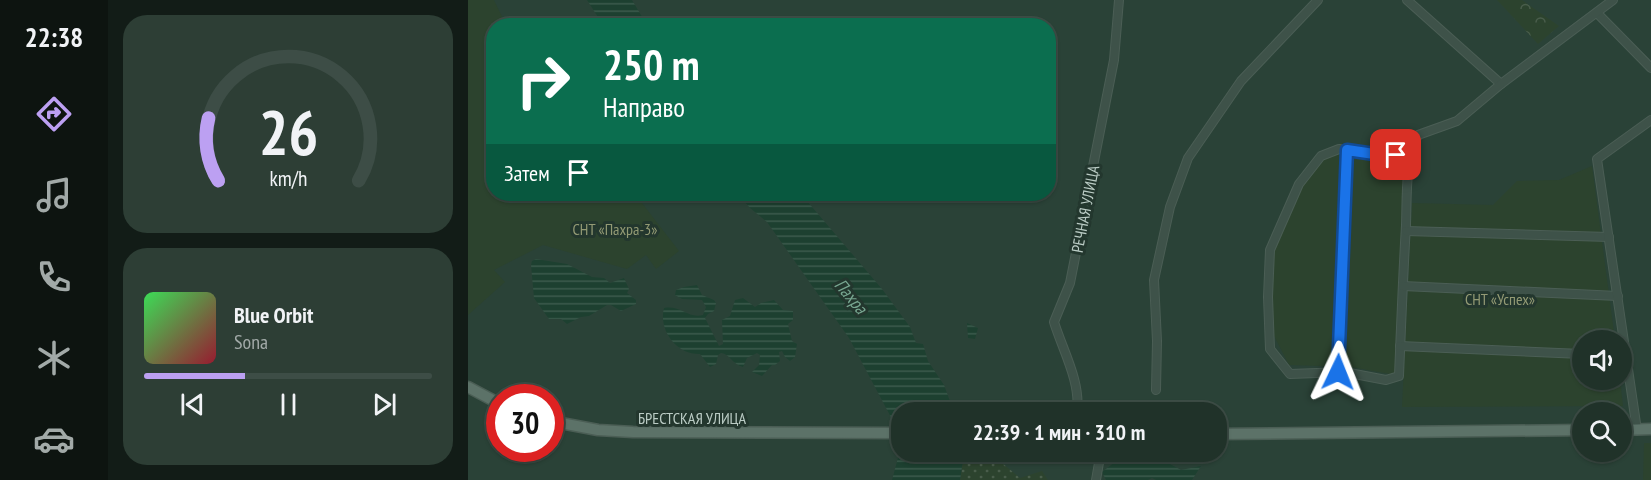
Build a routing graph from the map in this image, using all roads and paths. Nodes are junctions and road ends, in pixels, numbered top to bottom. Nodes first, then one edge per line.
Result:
1 (1119, 0) edge
2 (1318, 0) edge
3 (1407, 0) edge
4 (1613, 0) edge
5 (1597, 13) junction
6 (1651, 68) edge
7 (1501, 84) junction
8 (1651, 120) edge
9 (1347, 150) junction
10 (1411, 155) junction
11 (1406, 231) junction
12 (1609, 237) junction
13 (1403, 286) junction
14 (1618, 296) junction
15 (1621, 330) edge
16 (1400, 346) junction
17 (1572, 354) edge
18 (1338, 372) junction
19 (468, 387) edge
20 (1156, 390) dead end
21 (1630, 390) edge
22 (486, 397) edge
23 (1078, 402) edge
24 (564, 424) edge
25 (1651, 429) edge
26 (1572, 430) edge
27 (1632, 430) edge
28 (1637, 430) junction
29 (891, 433) edge
30 (1227, 434) edge
31 (1099, 462) edge
32 (1096, 480) edge

1 - 23 street, РЕЧНАЯ УЛИЦА
2 - 20 street
3 - 7 street
4 - 5 street
5 - 6 street
5 - 7 street
7 - 10 street
8 - 12 street
9 - 10 street
9 - 18 street
9 - 18 street
10 - 11 street
11 - 12 street
11 - 13 street
12 - 14 street
13 - 14 street
13 - 16 street
14 - 15 street
16 - 17 street
16 - 18 street
19 - 22 main road
21 - 28 street
24 - 29 main road, БРЕСТСКАЯ УЛИЦА
25 - 28 main road
26 - 30 main road
27 - 28 main road
31 - 32 street

